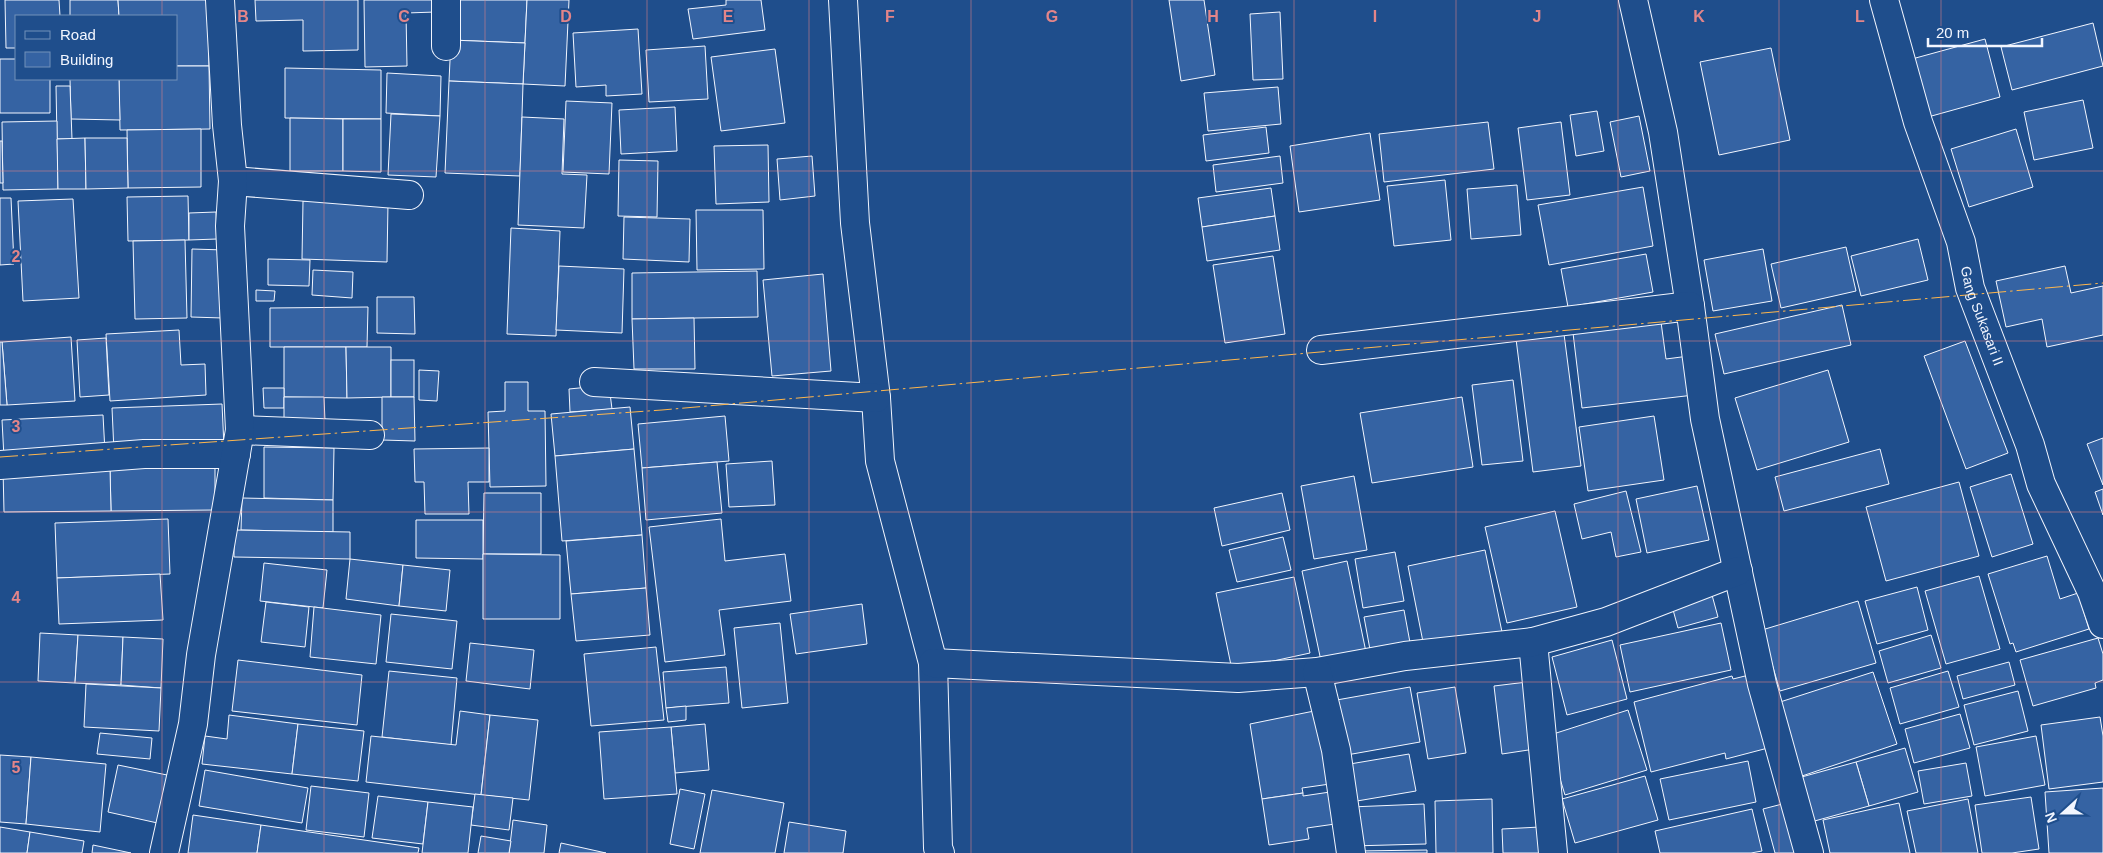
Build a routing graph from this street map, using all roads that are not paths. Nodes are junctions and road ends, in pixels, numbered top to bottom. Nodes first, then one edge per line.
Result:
1 (220, 0) edge
2 (446, 0) edge
3 (843, 0) edge
4 (1632, 0) edge
5 (1884, 0) edge
6 (446, 46) dead end
7 (233, 181) junction
8 (408, 195) dead end
9 (1690, 306) junction
10 (1321, 350) dead end
11 (594, 382) dead end
12 (876, 398) junction
13 (370, 435) dead end
14 (238, 442) junction
15 (0, 464) edge
16 (1738, 571) junction
17 (2103, 624) edge
18 (1533, 642) junction
19 (933, 663) junction
20 (1317, 672) junction
21 (164, 853) edge
22 (940, 853) edge
23 (1352, 853) edge
24 (1553, 853) edge
25 (1809, 853) edge

1 - 7 street
2 - 6 street
3 - 12 street
4 - 9 street
5 - 17 street, Gang Sukasari II
7 - 8 street
7 - 14 street
9 - 10 street
9 - 16 street
11 - 12 street
12 - 19 street
13 - 14 street
14 - 15 street
14 - 21 street
16 - 18 street
16 - 25 street
18 - 20 street
18 - 24 street
19 - 20 street
19 - 22 street
20 - 23 street

